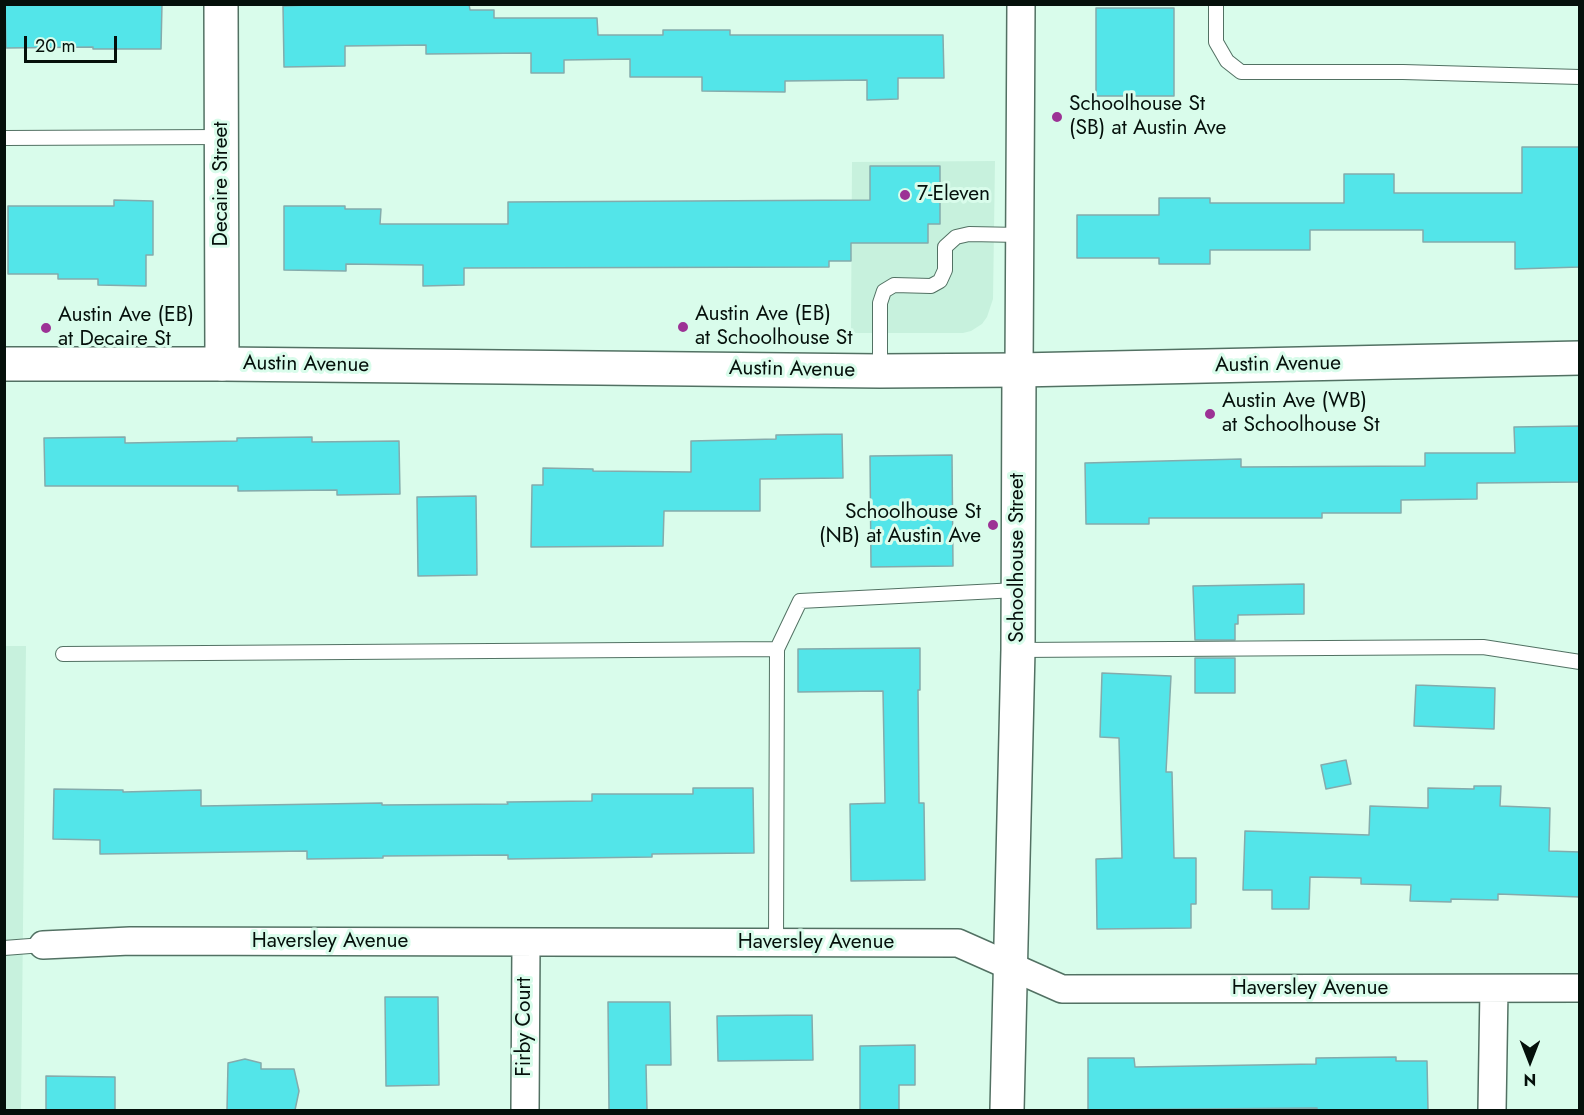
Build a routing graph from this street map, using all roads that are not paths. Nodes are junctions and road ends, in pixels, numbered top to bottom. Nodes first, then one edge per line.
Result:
1 (221, 4) edge
2 (1021, 4) edge
3 (1216, 4) edge
4 (1580, 77) edge
5 (222, 136) junction
6 (4, 138) edge
7 (1020, 235) junction
8 (1580, 358) edge
9 (4, 364) edge
10 (222, 364) junction
11 (1019, 370) junction
12 (880, 371) junction
13 (1017, 590) junction
14 (777, 649) junction
15 (1018, 650) junction
16 (63, 654) dead end
17 (1580, 662) edge
18 (526, 943) junction
19 (776, 943) junction
20 (43, 945) joint
21 (4, 948) edge
22 (1011, 966) junction
23 (1580, 988) edge
24 (1494, 989) junction
25 (525, 1110) edge
26 (1007, 1110) edge
27 (1492, 1110) edge

1 - 5 main road, Decaire Street
2 - 7 street, Schoolhouse Street
3 - 4 lane
5 - 6 lane
5 - 10 main road, Decaire Street
7 - 11 street, Schoolhouse Street
7 - 12 lane
8 - 11 main road, Austin Avenue
9 - 10 main road, Austin Avenue
10 - 12 main road, Austin Avenue
11 - 12 main road, Austin Avenue
11 - 13 main road, Schoolhouse Street
13 - 14 lane
13 - 15 main road, Schoolhouse Street
14 - 16 lane
14 - 19 lane
15 - 17 lane
15 - 22 main road, Schoolhouse Street
18 - 19 street, Haversley Avenue
18 - 20 street, Haversley Avenue
18 - 25 street, Firby Court
19 - 22 street, Haversley Avenue
20 - 21 lane
22 - 24 street, Haversley Avenue
22 - 26 main road, Schoolhouse Street
23 - 24 street, Haversley Avenue
24 - 27 street

